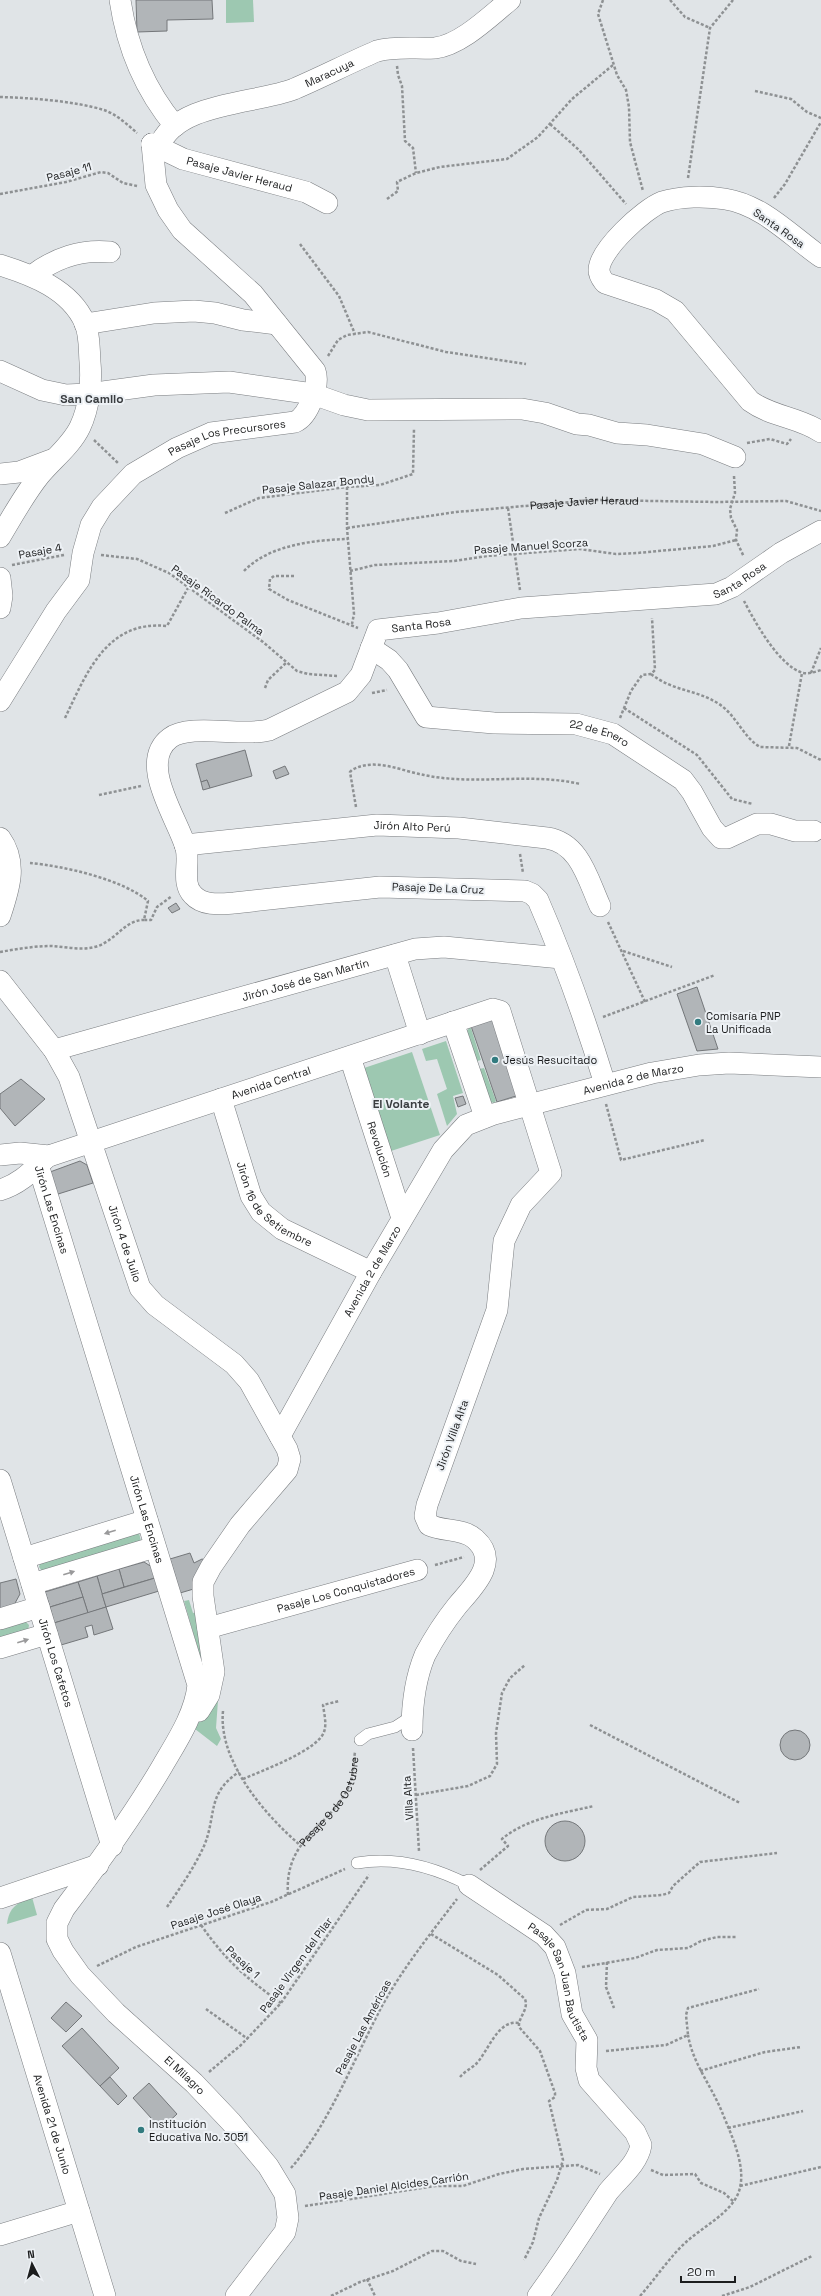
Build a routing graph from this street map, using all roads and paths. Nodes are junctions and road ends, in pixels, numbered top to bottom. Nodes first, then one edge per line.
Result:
1 (120, 0) edge
2 (510, 0) edge
3 (603, 0) edge
4 (670, 0) edge
5 (733, 0) edge
6 (710, 28) junction
7 (396, 48) junction
8 (613, 65) junction
9 (755, 91) dead end
10 (0, 97) edge
11 (821, 118) edge
12 (821, 122) edge
13 (550, 124) junction
14 (175, 126) junction
15 (152, 144) junction
16 (416, 173) junction
17 (0, 194) edge
18 (684, 198) junction
19 (161, 199) junction
20 (387, 199) dead end
21 (327, 203) dead end
22 (762, 213) junction
23 (643, 215) junction
24 (300, 244) dead end
25 (110, 252) dead end
26 (821, 257) edge
27 (0, 265) edge
28 (33, 275) junction
29 (86, 324) junction
30 (277, 324) junction
31 (355, 334) junction
32 (526, 364) dead end
33 (0, 371) edge
34 (316, 373) junction
35 (88, 394) junction
36 (313, 394) junction
37 (414, 410) junction
38 (801, 421) junction
39 (78, 431) junction
40 (821, 432) edge
41 (737, 451) junction
42 (55, 458) junction
43 (0, 474) edge
44 (130, 476) junction
45 (348, 487) junction
46 (731, 502) junction
47 (508, 508) junction
48 (821, 511) edge
49 (225, 513) dead end
50 (347, 528) junction
51 (821, 531) edge
52 (0, 538) edge
53 (348, 540) junction
54 (83, 553) junction
55 (516, 554) junction
56 (244, 571) dead end
57 (350, 571) junction
58 (4, 572) edge
59 (294, 576) dead end
60 (188, 588) junction
61 (744, 596) dead end
62 (0, 608) edge
63 (521, 608) junction
64 (652, 615) dead end
65 (352, 624) junction
66 (367, 640) junction
67 (821, 648) edge
68 (287, 662) junction
69 (821, 670) edge
70 (802, 672) junction
71 (810, 673) junction
72 (651, 674) junction
73 (336, 675) dead end
74 (408, 685) junction
75 (265, 688) dead end
76 (342, 696) junction
77 (0, 701) edge
78 (624, 708) junction
79 (65, 718) dead end
80 (613, 734) junction
81 (789, 746) junction
82 (821, 760) edge
83 (160, 783) junction
84 (580, 784) dead end
85 (99, 795) dead end
86 (758, 805) dead end
87 (359, 825) junction
88 (814, 831) dead end
89 (516, 834) junction
90 (0, 838) edge
91 (185, 845) junction
92 (28, 863) dead end
93 (188, 888) junction
94 (525, 891) junction
95 (600, 906) joint
96 (0, 916) edge
97 (144, 920) junction
98 (622, 951) junction
99 (0, 952) edge
100 (395, 955) junction
101 (561, 958) junction
102 (672, 967) dead end
103 (715, 976) dead end
104 (0, 981) edge
105 (644, 1002) junction
106 (453, 1022) junction
107 (586, 1023) junction
108 (420, 1034) junction
109 (54, 1050) junction
110 (350, 1056) junction
111 (821, 1067) edge
112 (605, 1091) junction
113 (221, 1099) junction
114 (531, 1104) junction
115 (485, 1117) junction
116 (705, 1140) dead end
117 (92, 1142) junction
118 (0, 1153) edge
119 (41, 1159) junction
120 (5, 1188) edge
121 (402, 1218) junction
122 (371, 1272) junction
123 (280, 1436) junction
124 (0, 1480) edge
125 (147, 1520) junction
126 (155, 1546) junction
127 (484, 1551) junction
128 (24, 1558) junction
129 (417, 1570) joint
130 (32, 1584) junction
131 (38, 1607) junction
132 (0, 1619) edge
133 (208, 1628) junction
134 (47, 1634) junction
135 (0, 1648) edge
136 (525, 1665) dead end
137 (340, 1701) dead end
138 (412, 1723) junction
139 (590, 1724) dead end
140 (222, 1725) dead end
141 (360, 1740) joint
142 (177, 1741) junction
143 (239, 1772) junction
144 (243, 1779) junction
145 (416, 1795) junction
146 (740, 1803) dead end
147 (594, 1806) dead end
148 (300, 1845) junction
149 (112, 1846) junction
150 (777, 1853) dead end
151 (379, 1860) junction
152 (357, 1863) joint
153 (98, 1864) junction
154 (416, 1864) junction
155 (469, 1885) junction
156 (288, 1895) junction
157 (0, 1898) edge
158 (167, 1907) dead end
159 (201, 1925) junction
160 (431, 1934) junction
161 (544, 1935) junction
162 (738, 1937) dead end
163 (0, 1953) edge
164 (606, 1962) junction
165 (565, 1973) junction
166 (80, 1975) junction
167 (759, 1989) dead end
168 (281, 2003) junction
169 (614, 2008) dead end
170 (206, 2010) dead end
171 (519, 2023) junction
172 (688, 2035) junction
173 (248, 2039) junction
174 (801, 2047) dead end
175 (587, 2054) junction
176 (700, 2071) junction
177 (460, 2077) dead end
178 (194, 2083) junction
179 (803, 2111) dead end
180 (728, 2128) junction
181 (636, 2160) junction
182 (562, 2167) junction
183 (821, 2167) edge
184 (277, 2180) junction
185 (617, 2180) junction
186 (740, 2186) junction
187 (734, 2202) junction
188 (288, 2208) junction
189 (79, 2211) junction
190 (0, 2235) edge
191 (812, 2256) dead end
192 (524, 2260) dead end
193 (476, 2264) dead end
194 (367, 2279) junction
195 (105, 2296) edge
196 (236, 2296) edge
197 (332, 2296) edge
198 (375, 2296) edge
199 (538, 2296) edge
200 (640, 2296) edge
201 (722, 2296) edge

1 - 14 street
2 - 7 street, Maracuya
3 - 8 path
4 - 6 path
5 - 6 path
6 - 18 path
7 - 14 street, Maracuya
7 - 16 path
8 - 13 path
8 - 23 path
9 - 11 path
10 - 15 path
12 - 22 path
13 - 16 path
13 - 23 path
14 - 15 street, Maracuya
15 - 19 street
15 - 21 street, Pasaje Javier Heraud
16 - 20 path
17 - 19 path, Pasaje 11
18 - 22 street, Santa Rosa
18 - 23 street, Santa Rosa
19 - 30 street
22 - 26 street, Santa Rosa
23 - 38 street, Santa Rosa
24 - 31 path
25 - 28 street
27 - 28 street
28 - 29 street
29 - 30 street
29 - 35 street
30 - 34 street
31 - 32 path
31 - 34 path
33 - 35 street
34 - 36 street, Pasaje Los Precursores
35 - 36 street
35 - 39 street
36 - 37 street
36 - 44 street, Pasaje Los Precursores
37 - 41 street
37 - 45 path, Pasaje Salazar Bondy
38 - 40 street, Santa Rosa
38 - 41 path
39 - 42 street
39 - 44 path
41 - 46 path
42 - 43 street
42 - 52 street
44 - 54 street, Pasaje Los Precursores
45 - 49 path, Pasaje Salazar Bondy
45 - 50 path
46 - 47 path, Pasaje Javier Heraud
46 - 48 path, Pasaje Javier Heraud
46 - 55 path, Pasaje Manuel Scorza
47 - 50 path, Pasaje Javier Heraud
47 - 55 path
50 - 53 path
51 - 63 street, Santa Rosa
53 - 56 path
53 - 57 path
54 - 58 path, Pasaje 4
54 - 60 path, Pasaje Ricardo Palma
54 - 77 street, Pasaje Los Precursores
55 - 57 path, Pasaje Manuel Scorza
55 - 63 path
57 - 65 path
58 - 62 street
59 - 65 path
60 - 68 path, Pasaje Ricardo Palma
60 - 79 path
61 - 70 path
63 - 66 street, Santa Rosa
64 - 72 path
65 - 66 path
66 - 74 street, 22 de Enero
66 - 76 street, Santa Rosa
67 - 71 path
68 - 73 path, Pasaje Ricardo Palma
68 - 75 path
69 - 71 path
70 - 71 path
70 - 81 path
72 - 78 path
72 - 81 path
74 - 76 path
74 - 80 street, 22 de Enero
76 - 83 street, Santa Rosa
78 - 80 path
78 - 86 path
80 - 88 street, 22 de Enero
81 - 82 path
83 - 85 path
83 - 91 street, Santa Rosa
84 - 87 path
87 - 89 street, Jirón Alto Perú
87 - 91 street, Jirón Alto Perú
89 - 94 path
89 - 95 street, Jirón Alto Perú
90 - 96 street
91 - 93 street
92 - 97 path
93 - 94 street, Pasaje De La Cruz
93 - 97 path
94 - 101 street
95 - 98 path
97 - 99 path
98 - 102 path
98 - 105 path
100 - 101 street, Jirón José de San Martín
100 - 108 street
100 - 109 street, Jirón José de San Martín
101 - 107 street
103 - 105 path
104 - 109 street
105 - 107 path
106 - 108 street, Avenida Central
106 - 114 street, Avenida Central
106 - 115 street
107 - 112 street
108 - 110 street, Avenida Central
109 - 117 street, Jirón 4 de Julio
110 - 113 street, Avenida Central
110 - 121 street, Revolución
111 - 112 street, Avenida 2 de Marzo
112 - 114 street, Avenida 2 de Marzo
112 - 116 path
113 - 117 street, Avenida Central
113 - 122 street, Jirón 16 de Setiembre
114 - 115 street, Avenida 2 de Marzo
114 - 127 street, Jirón Villa Alta
115 - 121 street, Avenida 2 de Marzo
117 - 119 street, Avenida Central
117 - 123 street, Jirón 4 de Julio
118 - 119 street
118 - 120 street
119 - 120 street
119 - 125 street, Jirón Las Encinas
121 - 122 street, Avenida 2 de Marzo
122 - 123 street, Avenida 2 de Marzo
123 - 133 street
124 - 128 street, Jirón Los Cafetos
125 - 126 street, Jirón Las Encinas
125 -> 128 street
130 -> 126 street
126 - 142 street, Jirón Las Encinas
127 - 129 path, Pasaje Los Conquistadores
127 - 138 street
128 - 130 street, Jirón Los Cafetos
129 - 133 street, Pasaje Los Conquistadores
130 - 131 street, Jirón Los Cafetos
131 - 132 street
131 - 134 street, Jirón Los Cafetos
133 - 142 street
135 -> 134 street
134 - 149 street, Jirón Los Cafetos
136 - 145 path
137 - 144 path
138 - 141 lane, Pasaje 9 de Octubre
138 - 145 path, Villa Alta
139 - 146 path
140 - 143 path
141 - 148 path, Pasaje 9 de Octubre
142 - 149 street, Jirón Las Encinas
143 - 144 path
143 - 158 path
144 - 148 path
145 - 154 path, Villa Alta
147 - 155 path, Pasaje Las Américas
148 - 156 path, Pasaje 9 de Octubre
149 - 153 street, Jirón Las Encinas
150 - 161 path
151 - 152 lane, Pasaje San Juan Bautista
151 - 154 lane, Pasaje San Juan Bautista
151 - 168 path, Pasaje Virgen del Pilar
152 - 156 path, Pasaje José Olaya
153 - 157 street
153 - 166 street, El Milagro
154 - 155 lane, Pasaje San Juan Bautista
155 - 160 path, Pasaje Las Américas
155 - 161 street, Pasaje San Juan Bautista
156 - 159 path, Pasaje José Olaya
159 - 166 path, Pasaje José Olaya
159 - 168 path, Pasaje 1
160 - 171 path
160 - 184 path, Pasaje Las Américas
161 - 165 street, Pasaje San Juan Bautista
162 - 164 path
163 - 189 street, Avenida 21 de Junio
164 - 165 path
164 - 169 path
165 - 175 street, Pasaje San Juan Bautista
166 - 178 street, El Milagro
167 - 172 path
168 - 173 path, Pasaje Virgen del Pilar
170 - 173 path
171 - 177 path
171 - 182 path
172 - 175 path
172 - 176 path
173 - 178 path, Pasaje Virgen del Pilar
174 - 176 path
175 - 181 street, Pasaje San Juan Bautista
176 - 180 path
178 - 184 street, El Milagro
179 - 180 path
180 - 186 path
181 - 185 street
181 - 187 path
182 - 185 path, Pasaje Daniel Alcides Carrión
182 - 188 path, Pasaje Daniel Alcides Carrión
182 - 192 path
183 - 186 path
184 - 188 street, El Milagro
185 - 199 street
186 - 187 path
187 - 200 path
188 - 196 street, El Milagro
189 - 190 street
189 - 195 street, Avenida 21 de Junio
191 - 201 path
193 - 194 path
194 - 197 path
194 - 198 path

